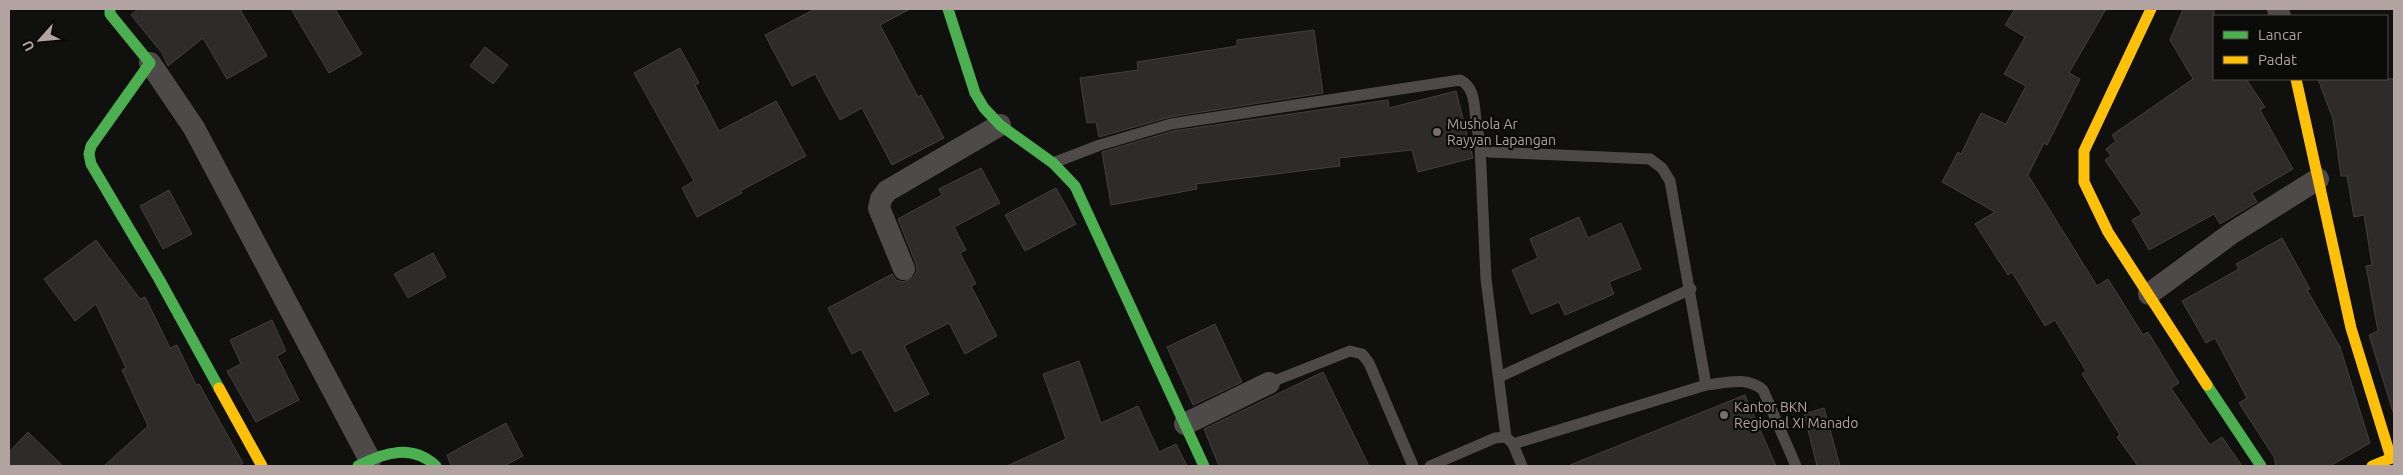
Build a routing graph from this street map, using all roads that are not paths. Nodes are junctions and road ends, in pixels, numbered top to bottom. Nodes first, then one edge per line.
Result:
1 (110, 9) edge
2 (948, 9) edge
3 (2151, 9) edge
4 (150, 63) junction
5 (2296, 80) edge
6 (1000, 125) junction
7 (1480, 145) junction
8 (1053, 163) junction
9 (2318, 179) junction
10 (904, 269) dead end
11 (1691, 289) junction
12 (2149, 294) junction
13 (1499, 377) junction
14 (1269, 383) joint
15 (1706, 385) junction
16 (1185, 424) junction
17 (1510, 440) junction
18 (2393, 458) edge
19 (364, 463) edge
20 (262, 466) edge
21 (436, 466) edge
22 (1204, 466) edge
23 (1414, 466) edge
24 (1430, 466) edge
25 (1522, 466) edge
26 (1796, 466) edge
27 (2261, 466) edge
28 (2372, 466) edge

1 - 4 main road
2 - 6 main road
3 - 12 main road
4 - 19 street
4 - 20 main road
5 - 9 main road
6 - 8 main road
6 - 10 street
7 - 8 lane
7 - 11 lane
7 - 13 lane
8 - 16 main road
9 - 12 street
9 - 18 main road
11 - 13 lane
11 - 15 lane
12 - 27 main road
13 - 17 lane
14 - 16 street
14 - 23 lane
15 - 17 lane
15 - 26 lane
16 - 22 main road
17 - 24 lane
17 - 25 lane
18 - 28 main road
19 - 21 main road

